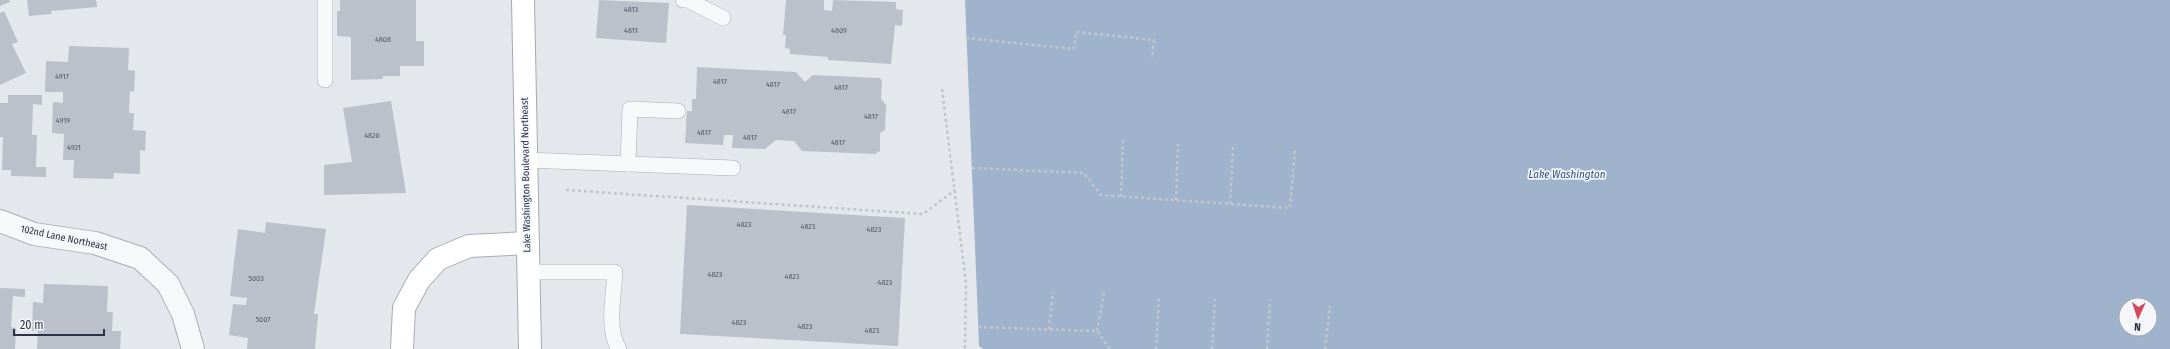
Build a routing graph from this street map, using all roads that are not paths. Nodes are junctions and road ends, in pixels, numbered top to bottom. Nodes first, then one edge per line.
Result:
1 (325, 0) edge
2 (523, 0) edge
3 (683, 0) edge
4 (723, 18) dead end
5 (325, 80) dead end
6 (678, 111) dead end
7 (526, 160) junction
8 (628, 164) junction
9 (733, 168) dead end
10 (1, 224) edge
11 (528, 243) junction
12 (528, 272) junction
13 (193, 349) edge
14 (402, 349) edge
15 (530, 349) edge
16 (619, 349) edge

1 - 5 lane
2 - 7 main road, Lake Washington Boulevard Northeast
3 - 4 lane
6 - 8 lane
7 - 8 lane
7 - 11 main road, Lake Washington Boulevard Northeast
8 - 9 lane
10 - 13 street, 102nd Lane Northeast
11 - 12 main road, Lake Washington Boulevard Northeast
11 - 14 main road
12 - 15 main road, Lake Washington Boulevard Northeast
12 - 16 lane

